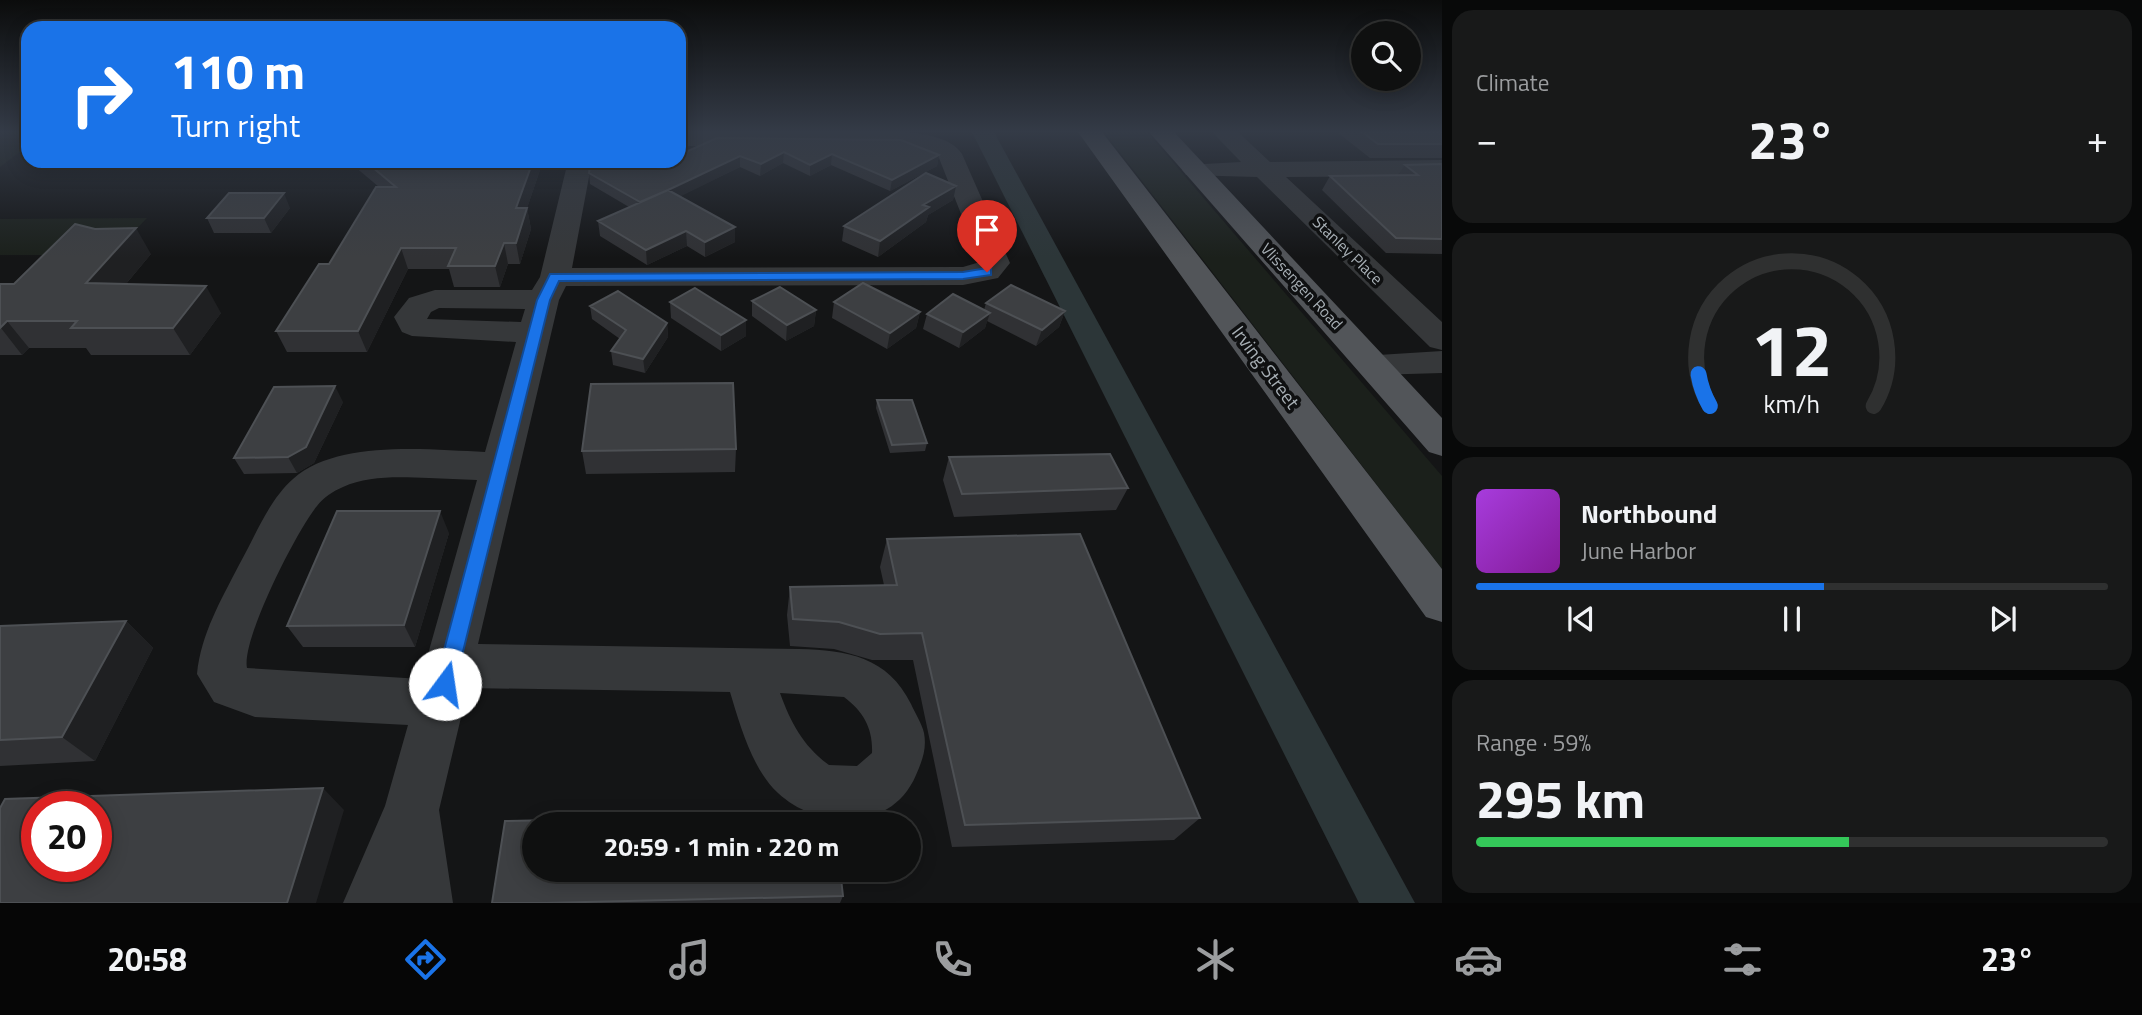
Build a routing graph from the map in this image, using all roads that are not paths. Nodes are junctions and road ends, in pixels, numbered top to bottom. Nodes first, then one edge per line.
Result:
1 (577, 174) edge
2 (959, 174) edge
3 (1121, 174) edge
4 (1199, 174) edge
5 (1268, 174) edge
6 (544, 303) junction
7 (1442, 340) edge
8 (1442, 362) edge
9 (1374, 363) junction
10 (1442, 442) edge
11 (502, 467) junction
12 (1442, 603) edge
13 (748, 671) dead end
14 (445, 684) junction
15 (412, 809) junction
16 (373, 903) edge
17 (423, 903) edge

1 - 6 street
2 - 6 street
3 - 12 main road, Irving Street
4 - 9 main road, Vlissengen Road
5 - 7 street, Stanley Place
6 - 11 street
8 - 9 street
9 - 10 main road, Vlissengen Road
11 - 14 street
11 - 14 street
13 - 14 street
14 - 15 street
15 - 16 street
15 - 17 street

